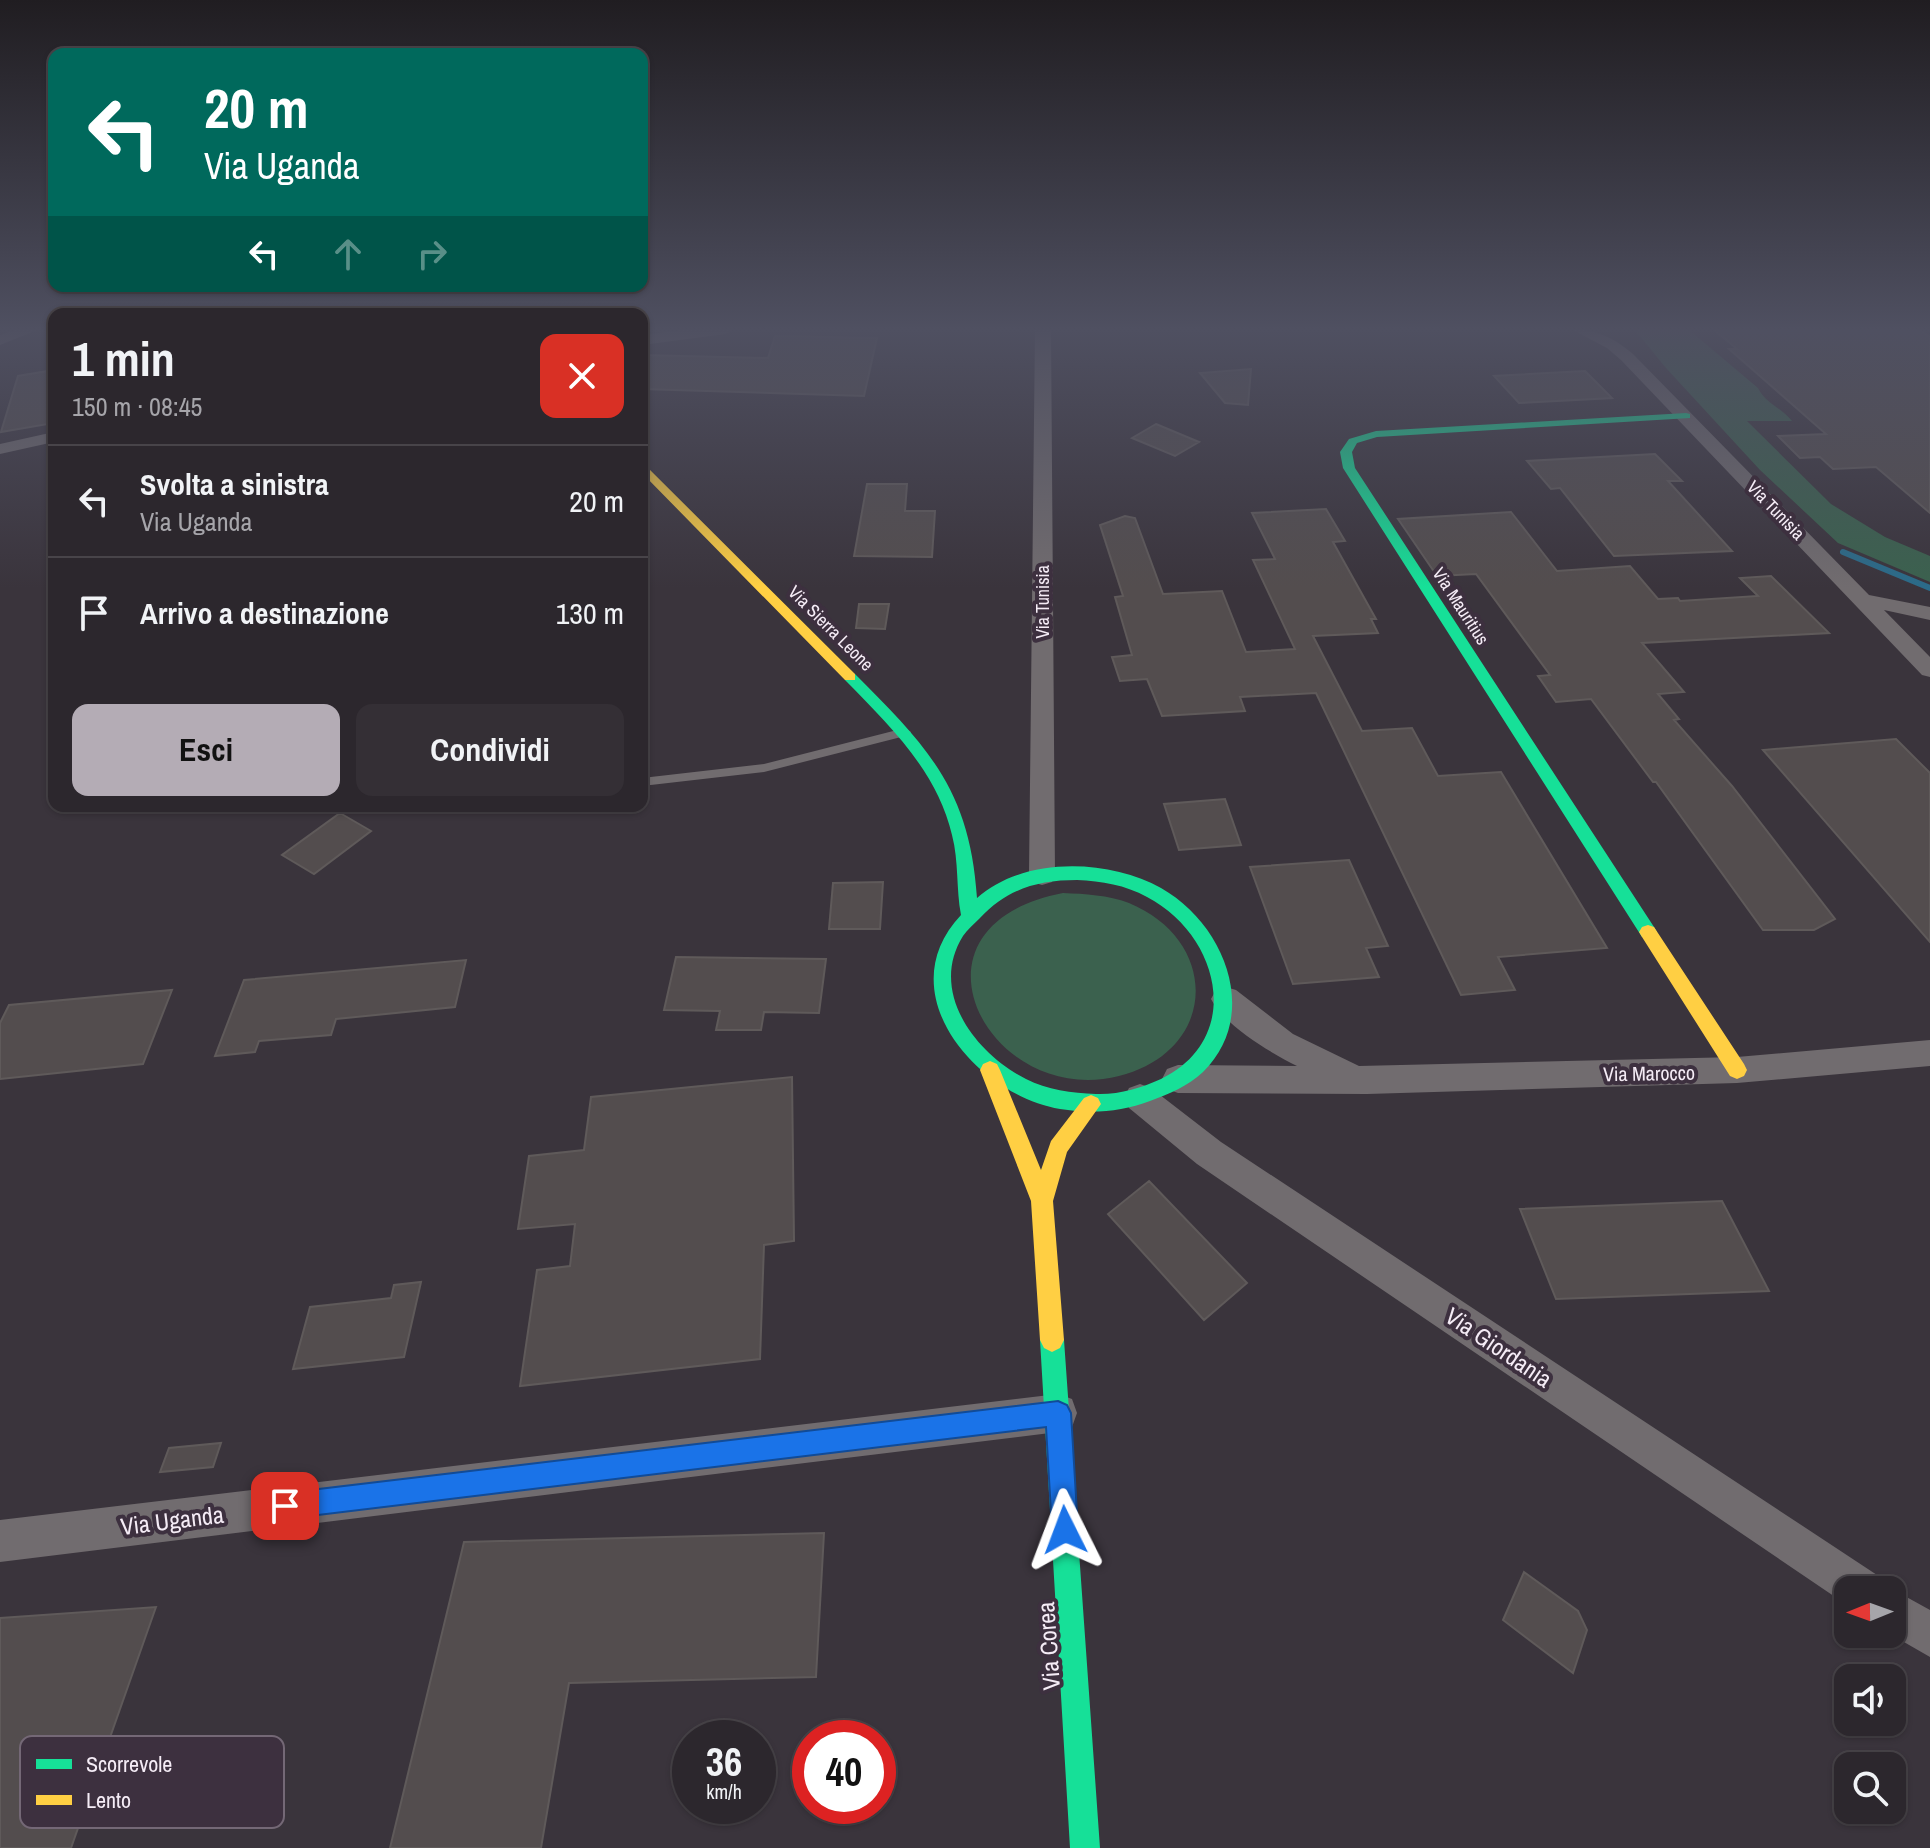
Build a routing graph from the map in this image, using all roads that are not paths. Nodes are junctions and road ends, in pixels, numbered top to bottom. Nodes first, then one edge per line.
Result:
1 (1043, 415) edge
2 (1686, 416) joint
3 (48, 438) edge
4 (0, 449) edge
5 (648, 472) edge
6 (1863, 600) junction
7 (1930, 614) edge
8 (1930, 670) edge
9 (905, 732) junction
10 (648, 781) edge
11 (966, 837) junction
12 (985, 854) dead end
13 (1042, 875) junction
14 (969, 913) junction
15 (1226, 999) junction
16 (1930, 1053) edge
17 (990, 1070) junction
18 (1737, 1070) junction
19 (1178, 1079) junction
20 (1367, 1080) junction
21 (1140, 1098) junction
22 (1091, 1104) junction
23 (1042, 1201) junction
24 (1058, 1413) junction
25 (0, 1541) edge
26 (1841, 1576) edge
27 (1906, 1619) edge
28 (1930, 1635) edge
29 (1085, 1848) edge

1 - 13 street, Via Tunisia
2 - 6 street, Via Tunisia
2 - 18 street, Via Mauritius
3 - 4 street
5 - 9 street, Via Sierra Leone
6 - 7 street
6 - 8 street, Via Tunisia
9 - 10 lane
9 - 11 street, Via Sierra Leone
11 - 12 street, Via Sierra Leone
11 - 14 street, Via Sierra Leone
13 - 14 street
13 - 15 street
14 - 17 street
15 - 19 street
15 - 20 street, Via Marocco
16 - 18 street, Via Marocco
17 - 22 street
17 - 23 street
18 - 20 street, Via Marocco
19 - 20 street, Via Marocco
19 - 21 street
21 - 22 street
21 - 26 street, Via Giordania
22 - 23 street
23 - 24 street, Via Corea
24 - 25 street, Via Uganda
24 - 29 street, Via Corea
27 - 28 street

